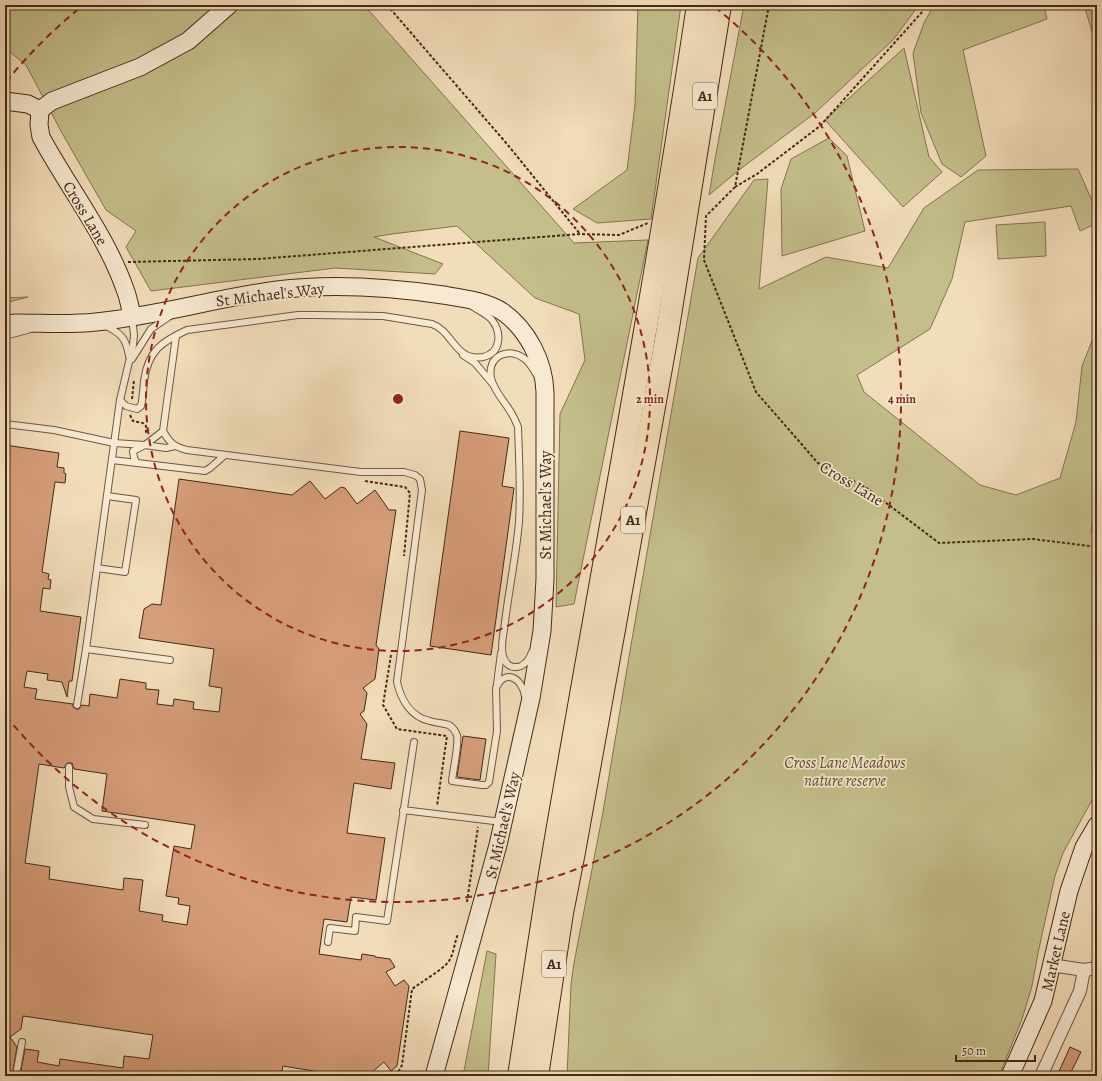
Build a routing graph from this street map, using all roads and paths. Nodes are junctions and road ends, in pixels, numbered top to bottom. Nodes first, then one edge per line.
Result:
1 (229, 5) edge
2 (387, 5) edge
3 (698, 5) edge
4 (720, 5) edge
5 (769, 5) edge
6 (923, 11) dead end
7 (5, 101) edge
8 (40, 110) junction
9 (735, 187) junction
10 (651, 222) dead end
11 (580, 234) junction
12 (115, 264) junction
13 (456, 297) junction
14 (185, 306) junction
15 (132, 316) junction
16 (96, 322) junction
17 (52, 323) junction
18 (5, 324) edge
19 (5, 336) edge
20 (176, 336) junction
21 (452, 344) junction
22 (130, 362) junction
23 (494, 386) junction
24 (120, 400) junction
25 (5, 424) edge
26 (545, 427) junction
27 (163, 431) junction
28 (114, 443) junction
29 (145, 445) junction
30 (175, 446) junction
31 (226, 455) junction
32 (112, 460) junction
33 (137, 463) junction
34 (358, 480) dead end
35 (107, 496) junction
36 (1097, 547) edge
37 (404, 556) dead end
38 (97, 568) junction
39 (542, 630) junction
40 (502, 646) junction
41 (86, 649) junction
42 (392, 650) dead end
43 (170, 660) dead end
44 (497, 685) junction
45 (77, 705) dead end
46 (522, 740) junction
47 (414, 742) dead end
48 (69, 767) dead end
49 (403, 810) junction
50 (435, 814) junction
51 (504, 823) junction
52 (145, 825) dead end
53 (1097, 825) edge
54 (478, 827) dead end
55 (1091, 848) edge
56 (574, 852) junction
57 (546, 900) junction
58 (467, 906) dead end
59 (461, 929) dead end
60 (328, 942) dead end
61 (1052, 965) junction
62 (1097, 968) edge
63 (1084, 970) junction
64 (22, 1042) dead end
65 (16, 1075) edge
66 (396, 1076) edge
67 (434, 1076) edge
68 (510, 1076) edge
69 (519, 1076) edge
70 (537, 1076) edge
71 (548, 1076) edge
72 (1010, 1076) edge
73 (1041, 1076) edge

1 - 8 street
2 - 11 path
3 - 57 highway, A1
4 - 56 highway, A1
5 - 9 path
6 - 9 path
7 - 8 street
8 - 12 street, Cross Lane
9 - 36 path, Cross Lane
10 - 11 path
11 - 12 path
12 - 15 street, Cross Lane
13 - 14 street, St Michael's Way
13 - 21 lane
13 - 26 street, St Michael's Way
14 - 15 street, St Michael's Way
14 - 22 lane
15 - 16 street, St Michael's Way
15 - 22 lane
16 - 17 street, St Michael's Way
16 - 22 lane
17 - 18 street, St Michael's Way
17 - 19 lane
20 - 21 lane
20 - 24 lane
20 - 27 lane
21 - 23 lane
22 - 24 lane
23 - 26 lane
23 - 40 lane
24 - 28 lane
25 - 28 lane
26 - 39 street, St Michael's Way
27 - 29 lane
27 - 30 lane
28 - 29 lane
28 - 32 lane
29 - 30 lane
29 - 33 lane
30 - 31 lane
31 - 33 lane
31 - 44 lane
32 - 33 lane
32 - 35 lane
34 - 37 path
35 - 38 lane
35 - 38 lane
38 - 41 lane
39 - 40 lane
39 - 46 street, St Michael's Way
40 - 44 lane
41 - 43 lane
41 - 45 lane
42 - 50 path
44 - 46 lane
46 - 51 street, St Michael's Way
47 - 49 lane
48 - 52 lane
49 - 50 lane
49 - 60 lane
50 - 51 lane
51 - 67 street, St Michael's Way
53 - 55 street, Market Lane
54 - 58 path
55 - 61 street, Market Lane
56 - 70 highway, A1
56 - 71 highway
57 - 68 highway
57 - 69 highway, A1
59 - 66 path
61 - 63 street
61 - 72 street, Market Lane
62 - 63 street
63 - 73 street
64 - 65 lane

